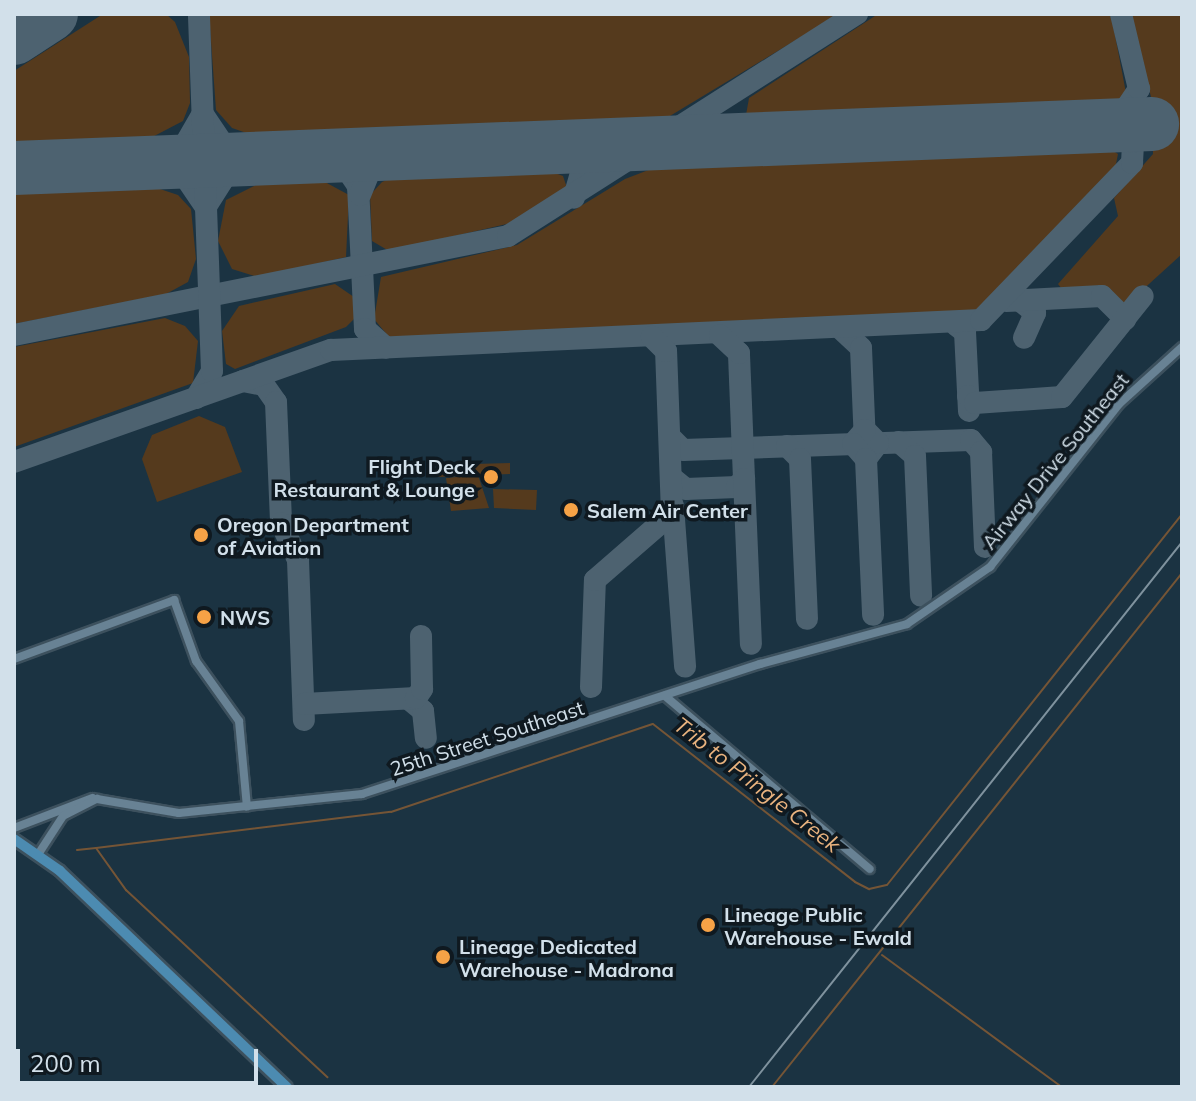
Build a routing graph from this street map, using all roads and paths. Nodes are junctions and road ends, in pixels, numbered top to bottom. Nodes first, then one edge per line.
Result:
1 (1182, 347) edge
2 (953, 597) joint
3 (14, 659) edge
4 (665, 696) junction
5 (97, 799) junction
6 (247, 807) junction
7 (14, 828) edge
8 (14, 839) edge
9 (39, 853) junction
10 (870, 869) dead end
11 (287, 1087) edge

1 - 2 street, Airway Drive Southeast
2 - 4 street, 25th Street Southeast
3 - 6 street
4 - 6 street, 25th Street Southeast
4 - 10 street
5 - 6 street, 25th Street Southeast
5 - 7 street
5 - 9 street
8 - 9 main road
9 - 11 main road

